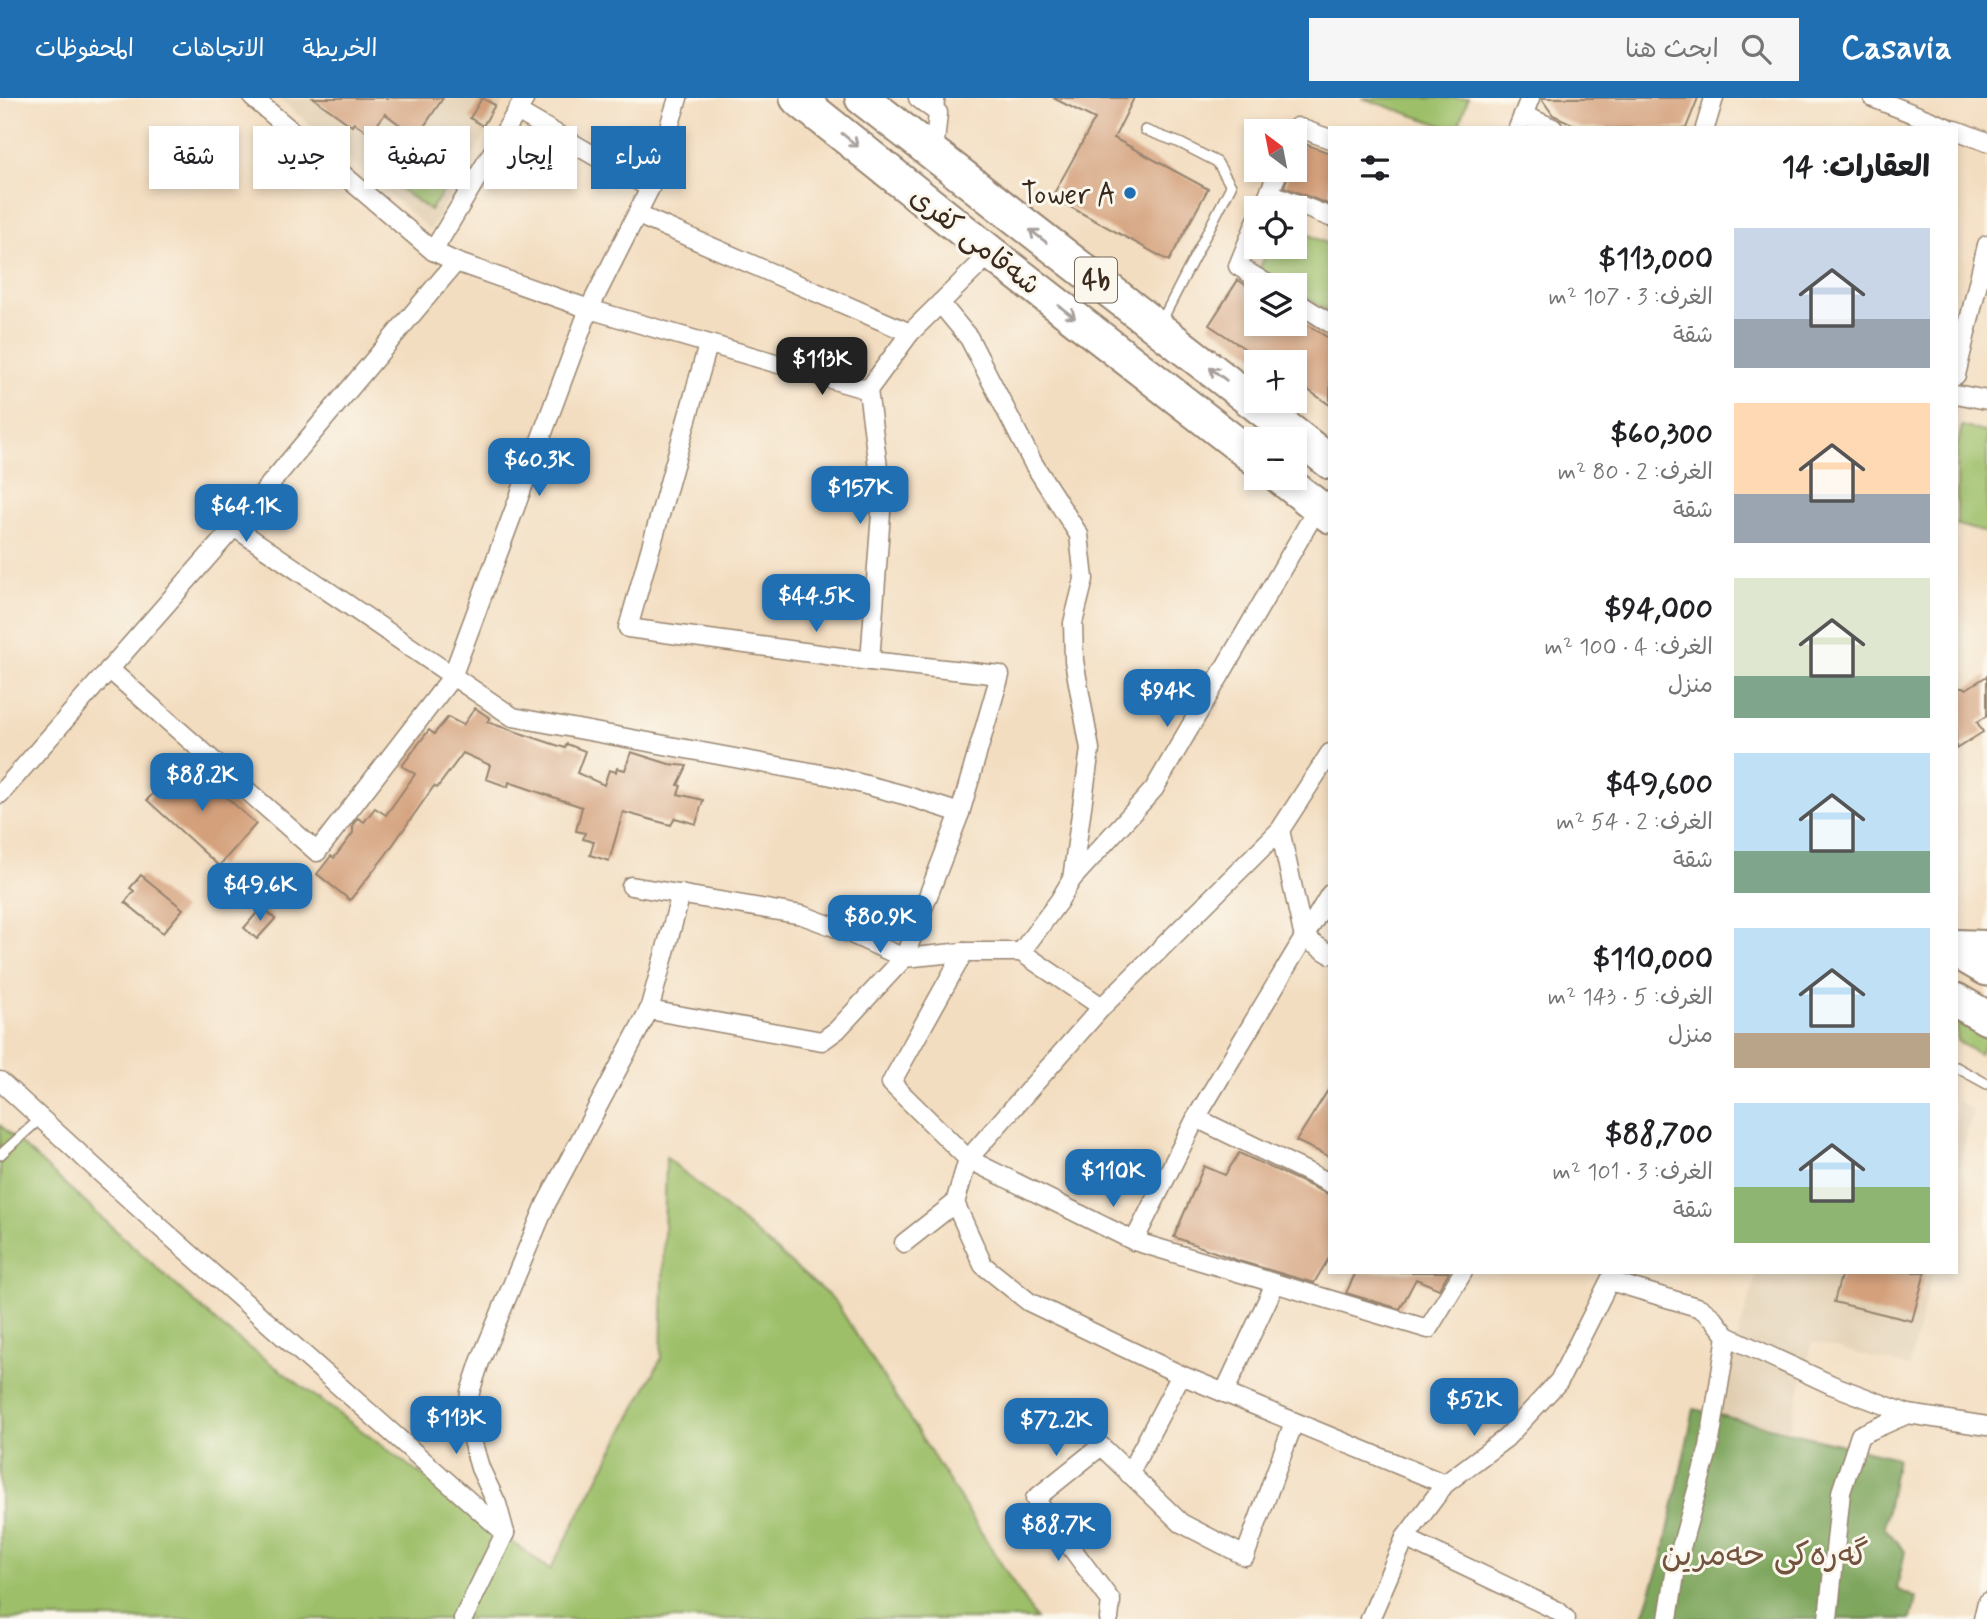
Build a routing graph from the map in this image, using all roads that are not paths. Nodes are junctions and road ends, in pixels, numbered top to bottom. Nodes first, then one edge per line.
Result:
1 (253, 98) edge
2 (678, 98) edge
3 (797, 98) edge
4 (862, 98) edge
5 (918, 98) edge
6 (1714, 98) edge
7 (1872, 98) edge
8 (521, 105) edge
9 (939, 106) edge
10 (1524, 114) edge
11 (669, 126) edge
12 (1549, 126) edge
13 (1706, 126) edge
14 (1945, 126) edge
15 (1145, 130) dead end
16 (1307, 131) edge
17 (1958, 132) edge
18 (1328, 138) edge
19 (1987, 142) edge
20 (591, 150) edge
21 (934, 153) junction
22 (650, 189) edge
23 (1307, 211) edge
24 (638, 215) junction
25 (1328, 216) edge
26 (1987, 245) edge
27 (433, 251) junction
28 (1244, 251) edge
29 (991, 253) junction
30 (456, 262) junction
31 (1250, 273) edge
32 (940, 303) junction
33 (589, 309) junction
34 (1307, 309) edge
35 (1328, 322) edge
36 (1158, 328) junction
37 (910, 333) junction
38 (708, 345) junction
39 (1958, 367) edge
40 (868, 390) junction
41 (1958, 394) edge
42 (1987, 400) edge
43 (1244, 450) edge
44 (1328, 460) edge
45 (1297, 490) edge
46 (1324, 511) edge
47 (234, 527) junction
48 (870, 661) junction
49 (109, 669) junction
50 (452, 677) junction
51 (1328, 756) edge
52 (0, 794) edge
53 (960, 813) junction
54 (1280, 830) junction
55 (1072, 879) junction
56 (631, 886) dead end
57 (681, 894) junction
58 (1328, 897) edge
59 (1304, 939) junction
60 (1958, 943) edge
61 (1987, 944) edge
62 (1021, 951) junction
63 (1958, 952) edge
64 (964, 953) junction
65 (1328, 953) edge
66 (904, 958) junction
67 (1987, 969) edge
68 (1958, 1001) edge
69 (1102, 1007) junction
70 (649, 1010) junction
71 (1987, 1018) edge
72 (1958, 1068) edge
73 (0, 1081) edge
74 (1987, 1084) edge
75 (41, 1118) junction
76 (1196, 1118) junction
77 (0, 1155) edge
78 (968, 1159) junction
79 (1328, 1182) edge
80 (955, 1203) junction
81 (1134, 1241) junction
82 (904, 1243) dead end
83 (1462, 1274) edge
84 (1612, 1277) edge
85 (1275, 1284) junction
86 (1727, 1336) junction
87 (1181, 1375) junction
88 (1224, 1393) junction
89 (1908, 1414) junction
90 (1294, 1422) junction
91 (1987, 1426) edge
92 (1129, 1474) junction
93 (1445, 1484) junction
94 (505, 1533) junction
95 (1405, 1538) junction
96 (1987, 1602) edge
97 (463, 1619) edge
98 (1109, 1619) edge
99 (1370, 1619) edge
100 (1566, 1619) edge
101 (1668, 1619) edge
102 (1828, 1619) edge
103 (1983, 1619) edge

1 - 27 street
2 - 11 street
3 -> 29 highway, شەقامی کفری / 4b
4 - 21 highway, شەقامی کفری / 4b
5 - 9 street
6 - 13 street
7 - 14 street
8 - 20 street
8 - 27 street
9 - 21 street
10 - 12 street
15 - 36 lane
16 - 18 street
17 - 19 street
36 -> 21 highway, شەقامی کفری / 4b
22 - 24 street
23 - 25 street
24 - 33 street
24 - 37 street
26 - 39 street
27 - 30 street
28 - 31 street
29 - 32 street
29 -> 43 highway, شەقامی کفری / 4b
30 - 33 street
30 - 47 street
32 - 37 street
32 - 55 street
33 - 38 street
33 - 50 street
34 - 35 street
44 -> 36 highway, شەقامی کفری / 4b
37 - 40 street
38 - 40 street
38 - 48 street
40 - 48 street
41 - 42 street
45 - 46 highway
46 - 55 street
47 - 49 street
47 - 50 street
48 - 53 street
49 - 50 street
49 - 52 street
50 - 53 street
51 - 54 street
53 - 66 street
54 - 59 street
54 - 69 street
55 - 62 street
56 - 57 street
57 - 66 street
57 - 70 street
58 - 59 street
59 - 65 street
59 - 76 street
60 - 61 street
62 - 64 street
62 - 69 street
63 - 67 highway
64 - 66 street
64 - 78 street
66 - 70 street
68 - 71 highway
69 - 78 street
70 - 94 street
72 - 74 lane
73 - 75 street
75 - 77 lane
75 - 94 street
76 - 79 street
76 - 81 street
78 - 80 street
78 - 81 street
80 - 82 street
80 - 87 street
81 - 85 street
83 - 85 street
84 - 86 street
84 - 93 street
85 - 88 street
86 - 89 street
86 - 101 street
87 - 88 street
87 - 92 street
88 - 90 street
89 - 91 street
89 - 102 street
90 - 92 street
90 - 93 street
92 - 98 street
93 - 95 street
94 - 97 street
95 - 99 street
95 - 100 street
96 - 103 street

